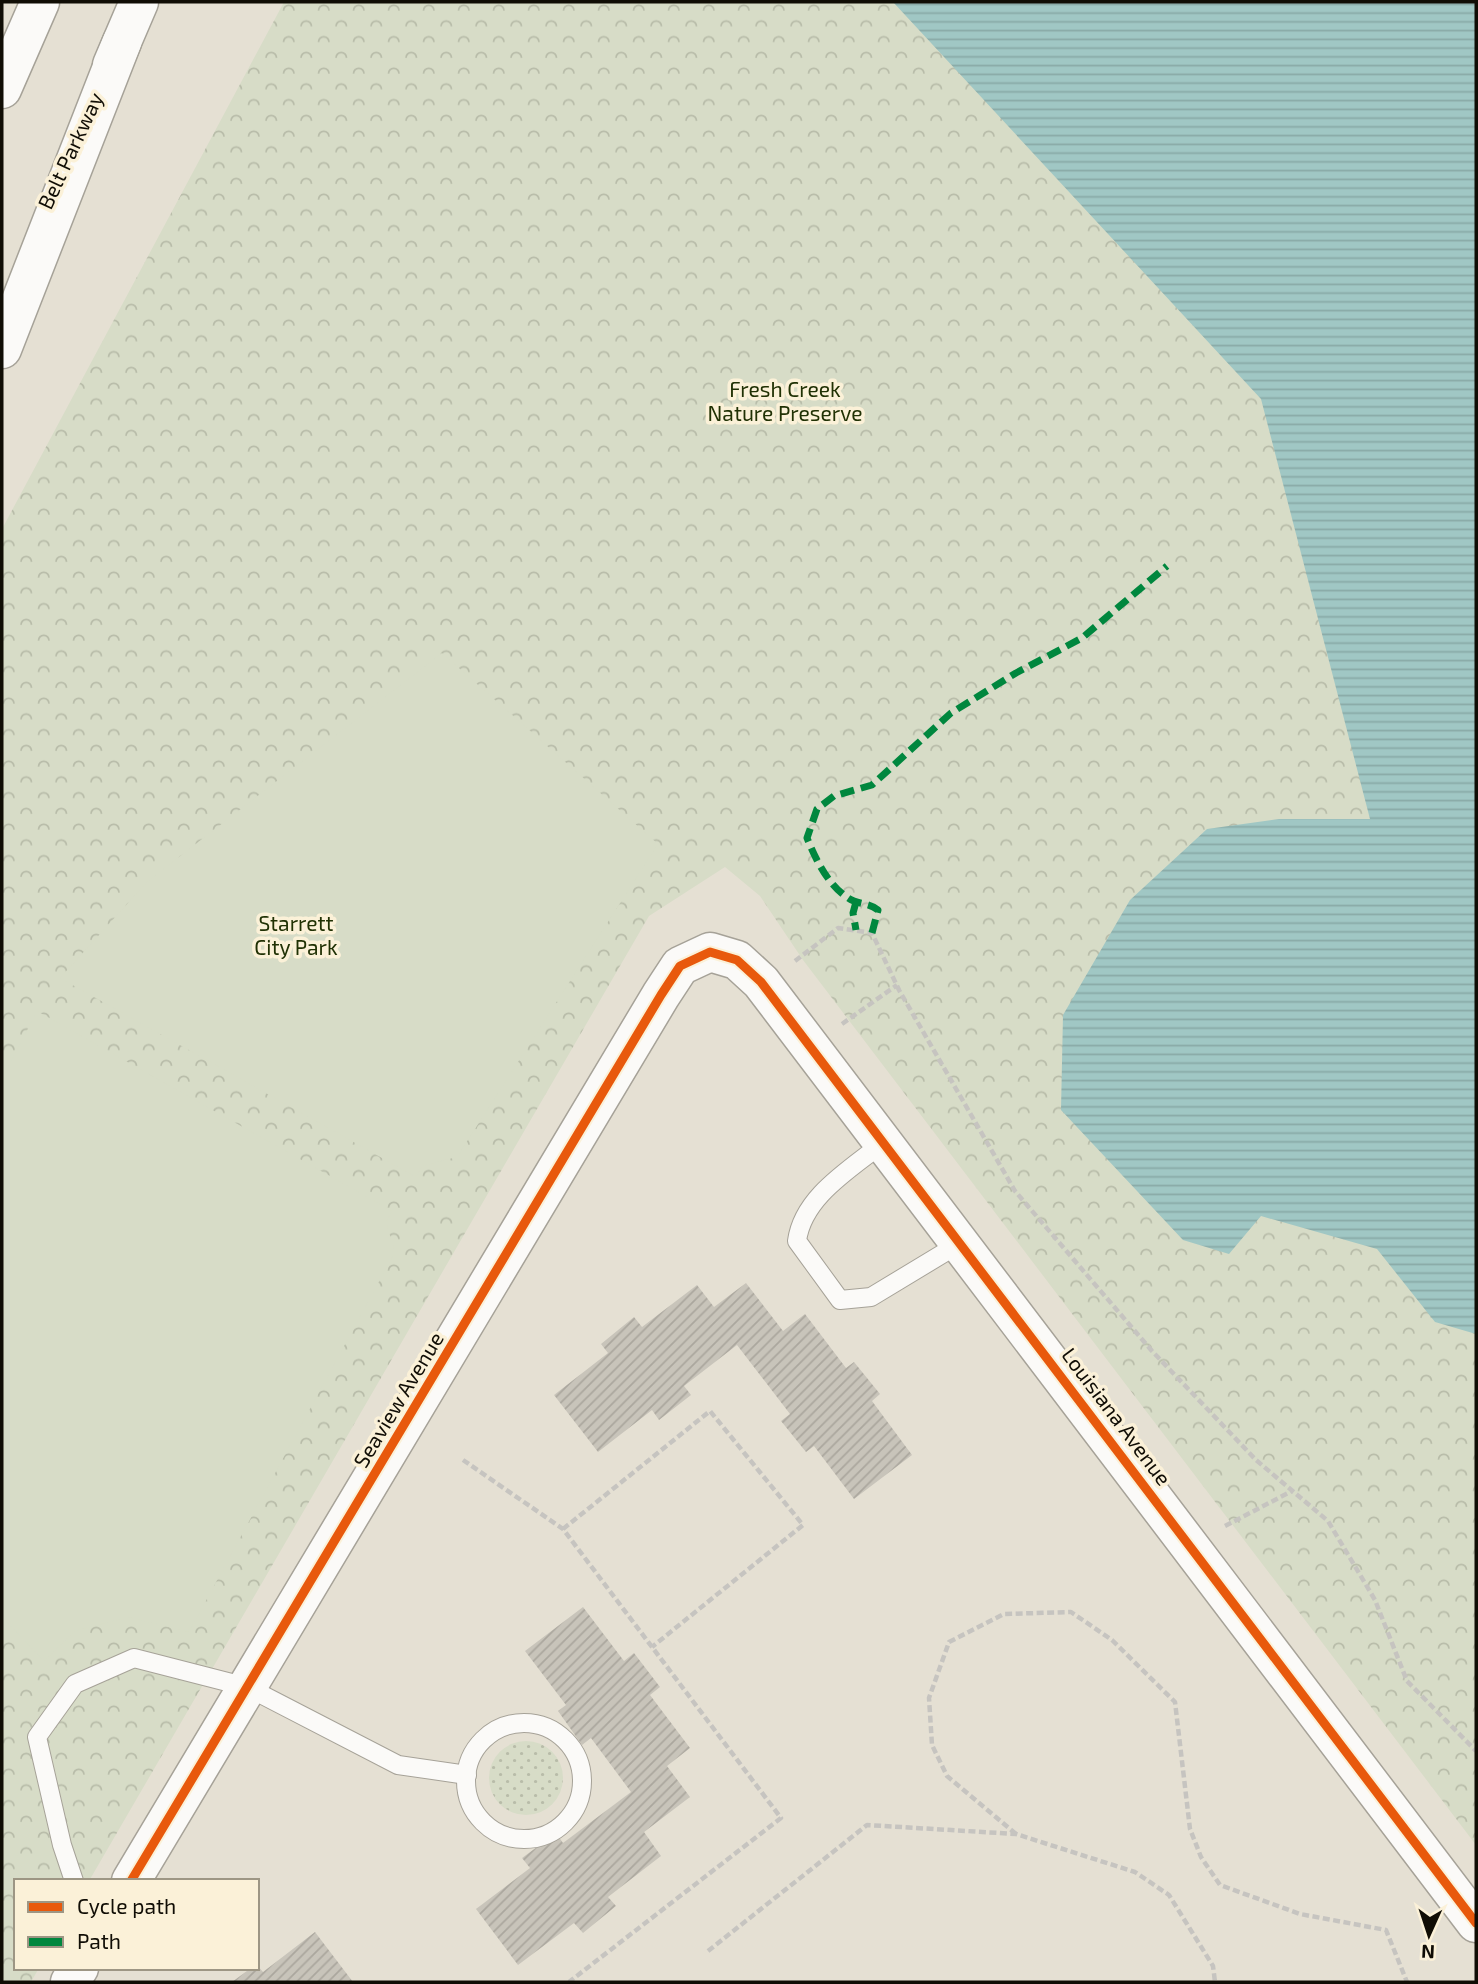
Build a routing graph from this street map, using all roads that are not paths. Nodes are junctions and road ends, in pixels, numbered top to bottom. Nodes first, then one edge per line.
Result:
1 (40, 2) edge
2 (139, 2) edge
3 (122, 42) junction
4 (2, 78) edge
5 (2, 89) edge
6 (2, 298) edge
7 (2, 349) edge
8 (710, 952) joint
9 (884, 1142) junction
10 (962, 1242) junction
11 (247, 1687) junction
12 (467, 1775) junction
13 (73, 1879) edge
14 (132, 1879) edge
15 (1476, 1923) edge

1 - 4 main road
1 - 5 main road
2 - 3 main road, Belt Parkway
3 - 6 main road, Belt Parkway
3 - 7 main road
8 - 9 main road, Louisiana Avenue
8 - 11 main road, Seaview Avenue
9 - 10 main road, Louisiana Avenue
9 - 10 lane
10 - 15 main road, Louisiana Avenue
11 - 12 lane
11 - 13 lane
11 - 14 main road, Seaview Avenue
12 - 12 lane

